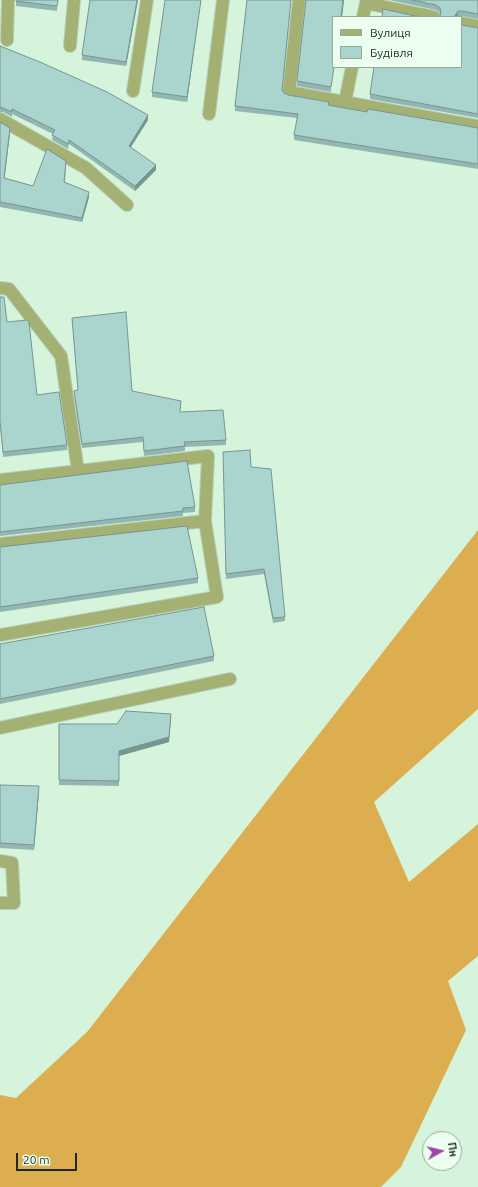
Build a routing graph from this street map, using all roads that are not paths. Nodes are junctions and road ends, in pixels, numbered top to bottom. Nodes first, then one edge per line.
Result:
1 (8, 0) edge
2 (74, 0) edge
3 (147, 0) edge
4 (223, 0) edge
5 (299, 0) edge
6 (363, 16) edge
7 (429, 16) edge
8 (462, 23) edge
9 (478, 26) edge
10 (7, 40) dead end
11 (70, 46) dead end
12 (352, 68) edge
13 (133, 91) dead end
14 (345, 102) junction
15 (209, 114) dead end
16 (0, 120) edge
17 (478, 126) edge
18 (127, 205) dead end
19 (0, 288) edge
20 (78, 471) junction
21 (0, 480) edge
22 (205, 521) junction
23 (0, 544) edge
24 (0, 634) edge
25 (230, 679) dead end
26 (0, 728) edge
27 (0, 862) edge
28 (0, 902) edge

1 - 10 lane
2 - 11 lane
3 - 13 lane
4 - 15 lane
5 - 14 lane
6 - 7 lane
8 - 9 lane
12 - 14 lane
14 - 17 lane
16 - 18 lane
19 - 20 lane
20 - 21 lane
20 - 22 lane
22 - 23 lane
22 - 24 lane
25 - 26 lane
27 - 28 lane

